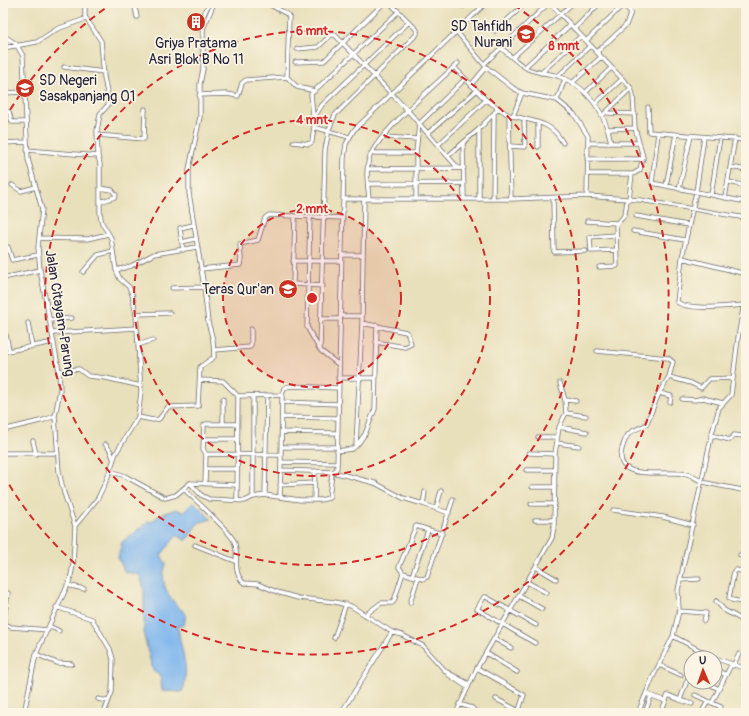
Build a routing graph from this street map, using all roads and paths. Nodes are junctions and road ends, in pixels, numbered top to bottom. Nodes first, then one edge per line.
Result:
1 (86, 3) edge
2 (134, 3) edge
3 (209, 3) edge
4 (214, 3) edge
5 (267, 3) edge
6 (384, 3) edge
7 (390, 3) edge
8 (486, 3) edge
9 (526, 3) edge
10 (549, 3) edge
11 (573, 3) edge
12 (600, 3) edge
13 (622, 4) edge
14 (398, 12) junction
15 (560, 15) junction
16 (137, 17) dead end
17 (86, 18) junction
18 (409, 22) junction
19 (570, 25) junction
20 (198, 29) dead end
21 (574, 29) junction
22 (456, 31) junction
23 (495, 31) dead end
24 (3, 35) edge
25 (581, 36) junction
26 (586, 41) junction
27 (344, 43) junction
28 (18, 46) junction
29 (590, 46) junction
30 (3, 48) edge
31 (501, 48) junction
32 (297, 49) dead end
33 (597, 52) junction
34 (355, 54) junction
35 (513, 57) junction
36 (600, 57) junction
37 (295, 62) dead end
38 (458, 63) dead end
39 (364, 64) junction
40 (485, 65) junction
41 (64, 67) dead end
42 (454, 67) junction
43 (525, 67) junction
44 (612, 68) junction
45 (104, 72) junction
46 (541, 73) junction
47 (558, 76) junction
48 (286, 77) junction
49 (376, 77) junction
50 (465, 79) junction
51 (565, 79) junction
52 (622, 79) junction
53 (572, 83) junction
54 (471, 85) junction
55 (631, 88) junction
56 (315, 91) junction
57 (476, 91) junction
58 (24, 92) junction
59 (3, 93) edge
60 (392, 93) junction
61 (522, 93) junction
62 (585, 93) junction
63 (199, 95) junction
64 (486, 100) junction
65 (557, 100) junction
66 (595, 104) junction
67 (648, 107) dead end
68 (145, 109) dead end
69 (498, 109) junction
70 (3, 110) edge
71 (409, 110) junction
72 (608, 113) junction
73 (635, 114) junction
74 (494, 115) junction
75 (511, 115) junction
76 (602, 116) junction
77 (524, 119) junction
78 (312, 121) junction
79 (25, 122) junction
80 (538, 123) junction
81 (419, 124) junction
82 (314, 127) junction
83 (635, 128) junction
84 (479, 129) junction
85 (608, 129) junction
86 (329, 132) junction
87 (428, 133) junction
88 (658, 133) junction
89 (676, 134) junction
90 (97, 135) junction
91 (690, 136) junction
92 (349, 137) junction
93 (383, 137) junction
94 (704, 137) junction
95 (720, 138) junction
96 (735, 138) junction
97 (417, 139) junction
98 (746, 140) edge
99 (26, 142) junction
100 (293, 142) dead end
101 (3, 143) edge
102 (564, 143) dead end
103 (588, 143) junction
104 (611, 143) junction
105 (638, 143) junction
106 (463, 144) junction
107 (438, 145) junction
108 (510, 146) junction
109 (538, 147) dead end
110 (27, 150) junction
111 (371, 153) junction
112 (416, 153) junction
113 (98, 156) junction
114 (448, 156) junction
115 (587, 159) junction
116 (643, 159) junction
117 (731, 167) junction
118 (458, 168) junction
119 (464, 168) junction
120 (367, 169) junction
121 (416, 169) junction
122 (746, 170) edge
123 (588, 174) junction
124 (632, 174) junction
125 (729, 182) junction
126 (368, 184) junction
127 (416, 184) junction
128 (464, 184) junction
129 (12, 185) dead end
130 (666, 186) junction
131 (746, 186) edge
132 (36, 187) junction
133 (100, 188) junction
134 (679, 189) junction
135 (696, 192) junction
136 (711, 195) junction
137 (587, 196) junction
138 (464, 198) junction
139 (553, 198) junction
140 (725, 198) junction
141 (344, 199) junction
142 (364, 199) junction
143 (369, 199) junction
144 (416, 199) junction
145 (479, 199) junction
146 (493, 199) junction
147 (511, 199) junction
148 (629, 199) junction
149 (100, 202) junction
150 (746, 202) edge
151 (692, 208) junction
152 (636, 216) dead end
153 (295, 217) junction
154 (310, 217) junction
155 (325, 217) junction
156 (343, 218) junction
157 (746, 218) edge
158 (588, 221) dead end
159 (616, 223) junction
160 (193, 225) junction
161 (688, 226) junction
162 (633, 232) dead end
163 (108, 234) junction
164 (615, 235) junction
165 (39, 238) junction
166 (195, 239) junction
167 (685, 240) junction
168 (182, 242) junction
169 (3, 246) edge
170 (197, 247) junction
171 (183, 250) junction
172 (617, 250) junction
173 (113, 251) junction
174 (586, 251) dead end
175 (38, 255) junction
176 (342, 255) junction
177 (363, 255) junction
178 (682, 258) junction
179 (323, 260) junction
180 (293, 261) junction
181 (308, 261) junction
182 (341, 261) junction
183 (599, 267) dead end
184 (201, 269) junction
185 (40, 270) junction
186 (116, 270) junction
187 (83, 272) dead end
188 (746, 274) edge
189 (3, 278) edge
190 (308, 286) junction
191 (323, 286) junction
192 (204, 287) junction
193 (172, 288) dead end
194 (745, 303) edge
195 (170, 313) dead end
196 (136, 314) junction
197 (362, 316) junction
198 (340, 317) junction
199 (72, 318) dead end
200 (322, 319) junction
201 (50, 320) junction
202 (28, 323) dead end
203 (362, 323) junction
204 (377, 325) junction
205 (137, 328) junction
206 (252, 329) dead end
207 (53, 333) junction
208 (6, 335) dead end
209 (153, 340) dead end
210 (54, 342) junction
211 (376, 342) junction
212 (138, 345) junction
213 (32, 346) junction
214 (10, 350) junction
215 (215, 350) junction
216 (320, 350) junction
217 (597, 351) dead end
218 (3, 352) edge
219 (339, 365) junction
220 (59, 371) junction
221 (360, 377) junction
222 (669, 377) junction
223 (338, 378) junction
224 (376, 378) junction
225 (732, 378) junction
226 (200, 380) junction
227 (560, 383) dead end
228 (141, 386) junction
229 (338, 388) junction
230 (701, 388) junction
231 (659, 393) junction
232 (267, 395) junction
233 (282, 395) junction
234 (238, 396) junction
235 (253, 396) junction
236 (703, 398) junction
237 (223, 399) dead end
238 (682, 399) dead end
239 (566, 400) junction
240 (576, 401) dead end
241 (282, 402) junction
242 (670, 402) dead end
243 (723, 403) junction
244 (338, 404) junction
245 (566, 413) junction
246 (55, 416) junction
247 (586, 416) dead end
248 (138, 417) junction
249 (282, 417) junction
250 (337, 418) junction
251 (223, 423) junction
252 (237, 424) junction
253 (559, 427) junction
254 (3, 430) edge
255 (282, 432) junction
256 (587, 432) dead end
257 (337, 433) junction
258 (711, 435) junction
259 (743, 436) dead end
260 (538, 437) dead end
261 (557, 438) junction
262 (204, 439) junction
263 (237, 439) junction
264 (33, 441) dead end
265 (557, 443) junction
266 (105, 444) dead end
267 (282, 446) junction
268 (356, 446) junction
269 (579, 446) dead end
270 (337, 449) junction
271 (3, 453) edge
272 (58, 453) junction
273 (529, 453) dead end
274 (36, 454) junction
275 (206, 454) junction
276 (237, 454) junction
277 (252, 454) junction
278 (265, 454) junction
279 (555, 454) junction
280 (281, 455) junction
281 (113, 459) junction
282 (281, 462) junction
283 (337, 463) junction
284 (206, 469) junction
285 (236, 469) junction
286 (281, 470) junction
287 (526, 470) dead end
288 (554, 470) junction
289 (111, 471) junction
290 (315, 471) junction
291 (333, 472) junction
292 (701, 481) junction
293 (190, 483) junction
294 (205, 484) junction
295 (313, 484) junction
296 (746, 484) edge
297 (236, 485) junction
298 (280, 485) junction
299 (532, 487) dead end
300 (555, 487) junction
301 (184, 489) junction
302 (744, 490) edge
303 (425, 492) dead end
304 (441, 492) dead end
305 (266, 495) junction
306 (280, 496) junction
307 (253, 497) junction
308 (237, 499) junction
309 (453, 499) dead end
310 (314, 500) junction
311 (423, 504) junction
312 (531, 504) dead end
313 (555, 504) junction
314 (436, 509) junction
315 (613, 510) dead end
316 (449, 513) junction
317 (535, 520) dead end
318 (554, 520) junction
319 (693, 524) junction
320 (75, 526) junction
321 (428, 530) junction
322 (442, 534) junction
323 (195, 546) dead end
324 (740, 555) dead end
325 (746, 556) edge
326 (235, 560) junction
327 (536, 567) junction
328 (746, 572) edge
329 (403, 573) junction
330 (412, 576) junction
331 (418, 578) junction
332 (556, 579) dead end
333 (699, 579) dead end
334 (680, 580) junction
335 (527, 582) junction
336 (67, 585) junction
337 (746, 586) edge
338 (84, 589) dead end
339 (8, 593) dead end
340 (547, 593) dead end
341 (519, 596) junction
342 (716, 601) dead end
343 (745, 602) edge
344 (410, 603) dead end
345 (346, 604) junction
346 (56, 607) junction
347 (542, 609) dead end
348 (511, 610) junction
349 (679, 611) junction
350 (365, 615) junction
351 (704, 621) dead end
352 (746, 622) edge
353 (503, 624) junction
354 (536, 625) dead end
355 (49, 628) junction
356 (59, 631) dead end
357 (392, 632) junction
358 (673, 636) junction
359 (334, 638) dead end
360 (495, 639) junction
361 (535, 643) dead end
362 (511, 648) dead end
363 (700, 650) edge
364 (486, 653) junction
365 (36, 654) junction
366 (740, 654) dead end
367 (723, 661) edge
368 (72, 664) dead end
369 (659, 665) junction
370 (732, 665) junction
371 (477, 668) junction
372 (746, 668) edge
373 (517, 672) dead end
374 (723, 673) edge
375 (726, 674) junction
376 (681, 675) dead end
377 (723, 680) edge
378 (468, 686) junction
379 (684, 690) edge
380 (718, 690) edge
381 (646, 694) junction
382 (695, 695) dead end
383 (651, 696) junction
384 (496, 698) dead end
385 (98, 699) dead end
386 (680, 700) junction
387 (108, 701) junction
388 (666, 701) junction
389 (710, 702) junction
390 (459, 704) junction
391 (692, 704) dead end
392 (703, 710) dead end
393 (662, 711) edge
394 (518, 712) edge
395 (24, 713) edge
396 (104, 713) edge
397 (341, 713) edge
398 (456, 713) edge
399 (477, 713) edge
400 (638, 713) edge
401 (645, 713) edge
402 (673, 713) edge
403 (718, 713) edge

1 - 17 street
2 - 16 street
3 - 20 street
4 - 63 street
5 - 48 street
6 - 27 street
7 - 14 street
8 - 22 street
9 - 23 street
10 - 15 street
10 - 31 street
11 - 15 street
12 - 21 street
13 - 26 street
13 - 33 street
14 - 18 street
14 - 34 street
15 - 19 street
15 - 35 street
17 - 28 street
17 - 45 street
18 - 39 street
18 - 49 street
19 - 21 street
19 - 43 street
21 - 25 street
22 - 40 street
22 - 60 street
24 - 28 street
25 - 26 street
25 - 46 street
26 - 29 street
27 - 32 street
27 - 34 street
27 - 37 street
28 - 30 street
28 - 58 street, Jalan Citayam-Parung
29 - 33 street
29 - 47 street
31 - 35 street
31 - 40 street
33 - 36 street
34 - 39 street
34 - 56 street
35 - 43 street
36 - 44 street
36 - 53 street
38 - 42 street
39 - 49 street
39 - 78 street
40 - 54 street
40 - 61 street
41 - 45 street
42 - 50 street
42 - 71 street
43 - 46 street
44 - 52 street
44 - 62 street
45 - 90 street
46 - 47 street
47 - 51 street
48 - 56 street
48 - 63 street
49 - 60 street
49 - 86 street
50 - 54 street
50 - 81 street
51 - 53 street
51 - 65 street
52 - 55 street
52 - 66 street
53 - 62 street
54 - 57 street
55 - 72 street
55 - 73 street
56 - 78 street
57 - 64 street
57 - 87 street
58 - 59 street
58 - 79 street, Jalan Citayam-Parung
60 - 71 street
60 - 92 street
61 - 65 street
61 - 75 street
62 - 66 street
63 - 160 street
64 - 69 street
64 - 107 street
65 - 103 street
66 - 76 street
67 - 88 street
68 - 90 street
69 - 74 street
69 - 75 street
70 - 79 street
71 - 81 street
71 - 93 street
72 - 73 street
72 - 76 street
73 - 83 street
74 - 84 street
74 - 146 street
75 - 77 street
75 - 108 street
76 - 85 street
77 - 80 street
77 - 108 street
78 - 82 street
79 - 99 street, Jalan Citayam-Parung
80 - 102 street
80 - 109 street
81 - 87 street
81 - 97 street
82 - 86 street
82 - 100 street
83 - 85 street
83 - 105 street
84 - 106 street
84 - 145 street
85 - 104 street
86 - 92 street
86 - 155 street
87 - 107 street
88 - 89 street
88 - 130 street
89 - 91 street
89 - 130 street
90 - 113 street
91 - 94 street
91 - 134 street
92 - 141 street
93 - 97 street
93 - 111 street
94 - 95 street
94 - 135 street
95 - 96 street
95 - 136 street
96 - 98 street
96 - 117 street
97 - 112 street
99 - 101 street
99 - 110 street, Jalan Citayam-Parung
103 - 104 street
103 - 115 street
104 - 105 street
105 - 116 street
106 - 114 street
106 - 119 street
107 - 114 street
108 - 147 street
110 - 113 street
110 - 132 street, Jalan Citayam-Parung
111 - 112 street
111 - 120 street
112 - 121 street
113 - 133 street
114 - 118 street
115 - 116 street
115 - 123 street
116 - 124 street
117 - 122 street
117 - 125 street
118 - 119 street
118 - 121 street
119 - 128 street
120 - 121 street
120 - 126 street
121 - 127 street
123 - 124 street
123 - 137 street
124 - 148 street
125 - 131 street
125 - 140 street
126 - 127 street
126 - 143 street
127 - 128 street
127 - 144 street
128 - 138 street
129 - 132 street
130 - 134 street
132 - 165 street, Jalan Citayam-Parung
133 - 149 street
133 - 149 street
134 - 135 street
135 - 136 street
135 - 151 street
136 - 140 street
137 - 139 street
137 - 148 street
138 - 144 street
138 - 145 street
139 - 147 street
139 - 174 street
140 - 150 street
141 - 142 street
141 - 156 street
142 - 143 street
142 - 177 street
143 - 144 street
145 - 146 street
146 - 147 street
148 - 151 street
148 - 159 street
149 - 163 street
151 - 157 street
151 - 161 street
152 - 161 street
153 - 154 street
153 - 180 street
153 - 184 street
154 - 155 street
154 - 181 street
155 - 156 street
155 - 179 street
156 - 176 street
158 - 159 street
159 - 164 street
160 - 166 street
160 - 168 street
161 - 167 street
162 - 167 street
163 - 165 street
163 - 173 street
164 - 172 street
164 - 172 street
165 - 175 street, Jalan Citayam-Parung
166 - 168 street
166 - 170 street
167 - 178 street
168 - 171 street
169 - 175 street
170 - 171 street
170 - 184 street
171 - 186 street
172 - 183 street
173 - 186 street
173 - 187 street
175 - 185 street, Jalan Citayam-Parung
176 - 177 street
176 - 182 street
177 - 197 street
178 - 188 street
178 - 194 street
179 - 181 street
179 - 182 street
179 - 191 street
180 - 181 street
180 - 190 street
181 - 190 street
182 - 198 street
184 - 192 street
185 - 189 street
185 - 201 street, Jalan Citayam-Parung
186 - 196 street
190 - 191 street
190 - 216 street
191 - 200 street
192 - 193 street
192 - 215 street
194 - 225 street
195 - 196 street
196 - 205 street
197 - 198 street
197 - 203 street
198 - 200 street
198 - 219 street
199 - 201 street
200 - 216 street
201 - 207 street, Jalan Citayam-Parung
202 - 213 street
203 - 204 street
203 - 221 street
204 - 211 street
204 - 211 street
205 - 207 street
205 - 212 street
206 - 215 street
207 - 210 street, Jalan Citayam-Parung
208 - 214 street
209 - 212 street
210 - 213 street
210 - 220 street, Jalan Citayam-Parung
211 - 224 street
212 - 228 street
213 - 214 street
214 - 218 street
215 - 226 street
216 - 219 street
217 - 222 street
219 - 223 street
220 - 228 street
220 - 246 street, Jalan Citayam-Parung
221 - 223 street
221 - 224 street
221 - 268 street
222 - 230 street
222 - 231 street
223 - 229 street
224 - 268 street
225 - 230 street
225 - 243 street
226 - 234 street
226 - 248 street
227 - 239 street
228 - 248 street
229 - 233 street
229 - 244 street
230 - 236 street
231 - 242 street
231 - 292 street
232 - 233 street
232 - 235 street
232 - 278 street
233 - 241 street
234 - 235 street
234 - 252 street
235 - 277 street
236 - 238 street
236 - 243 street
237 - 251 street
239 - 240 street
239 - 245 street
241 - 244 street
241 - 249 street
243 - 258 street
244 - 250 street
245 - 247 street
245 - 253 street
246 - 254 street
246 - 272 street, Jalan Citayam-Parung
248 - 281 street
249 - 250 street
249 - 255 street
250 - 257 street
251 - 252 street
251 - 262 street
252 - 263 street
253 - 256 street
253 - 261 street
255 - 257 street
255 - 267 street
257 - 270 street
258 - 259 street
258 - 292 street
260 - 261 street
261 - 265 street
262 - 263 street
262 - 275 street
263 - 276 street
264 - 274 street
265 - 269 street
265 - 279 street
266 - 281 street
267 - 270 street
267 - 280 street
268 - 270 street
270 - 283 street
271 - 274 street
272 - 274 street
272 - 320 street, Jalan Citayam-Parung
273 - 279 street
275 - 276 street
275 - 284 street
276 - 277 street
276 - 285 street
277 - 278 street
277 - 307 street
278 - 280 street
278 - 305 street
279 - 288 street
280 - 282 street
281 - 289 street
282 - 283 street
282 - 286 street
283 - 291 street
284 - 285 street
284 - 294 street
285 - 297 street
286 - 290 street
286 - 298 street
287 - 288 street
288 - 300 street
289 - 301 street
289 - 320 street
290 - 291 street
290 - 295 street
291 - 310 street
291 - 311 street
292 - 302 street
292 - 319 street
293 - 294 street
293 - 301 street
293 - 308 street
294 - 297 street
295 - 298 street
295 - 310 street
296 - 302 street
297 - 308 street
298 - 306 street
299 - 300 street
300 - 313 street
301 - 326 street
303 - 311 street
304 - 314 street
305 - 306 street
305 - 307 street
306 - 310 street
307 - 308 street
309 - 316 street
311 - 314 street
312 - 313 street
313 - 318 street
314 - 316 street
315 - 319 street
316 - 322 street
317 - 318 street
318 - 327 street
319 - 334 street
320 - 336 street, Jalan Citayam-Parung
321 - 322 street
321 - 329 street
321 - 330 street
322 - 331 street
323 - 326 street
324 - 325 street
326 - 345 street
327 - 332 street
327 - 335 street
328 - 343 street
329 - 330 street
329 - 350 street
330 - 331 street
331 - 344 street
333 - 334 street
334 - 349 street
335 - 340 street
335 - 341 street
336 - 338 street
336 - 346 street, Jalan Citayam-Parung
337 - 343 street
339 - 355 street
341 - 347 street
341 - 348 street
342 - 352 street
345 - 350 street
345 - 359 street
346 - 355 street, Jalan Citayam-Parung
346 - 387 street
348 - 353 street
348 - 353 street
348 - 354 street
349 - 351 street
349 - 358 street
350 - 357 street
353 - 360 street
353 - 361 street
355 - 356 street
355 - 365 street, Jalan Citayam-Parung
357 - 378 street
357 - 397 street
358 - 363 street
358 - 369 street
360 - 362 street
360 - 364 street
364 - 371 street
364 - 373 street
365 - 368 street
365 - 395 street, Jalan Citayam-Parung
366 - 370 street
367 - 370 street
369 - 376 street
369 - 381 street
370 - 372 street
370 - 375 street
371 - 378 street
371 - 394 street
374 - 375 street
375 - 377 street
378 - 390 street
379 - 386 street
380 - 389 street
381 - 383 street
381 - 400 street
382 - 389 street
383 - 388 street
383 - 401 street
384 - 394 street
385 - 387 street
386 - 388 street
386 - 391 street
387 - 396 street
388 - 393 street
389 - 392 street
389 - 403 street
390 - 398 street
390 - 399 street
393 - 402 street

